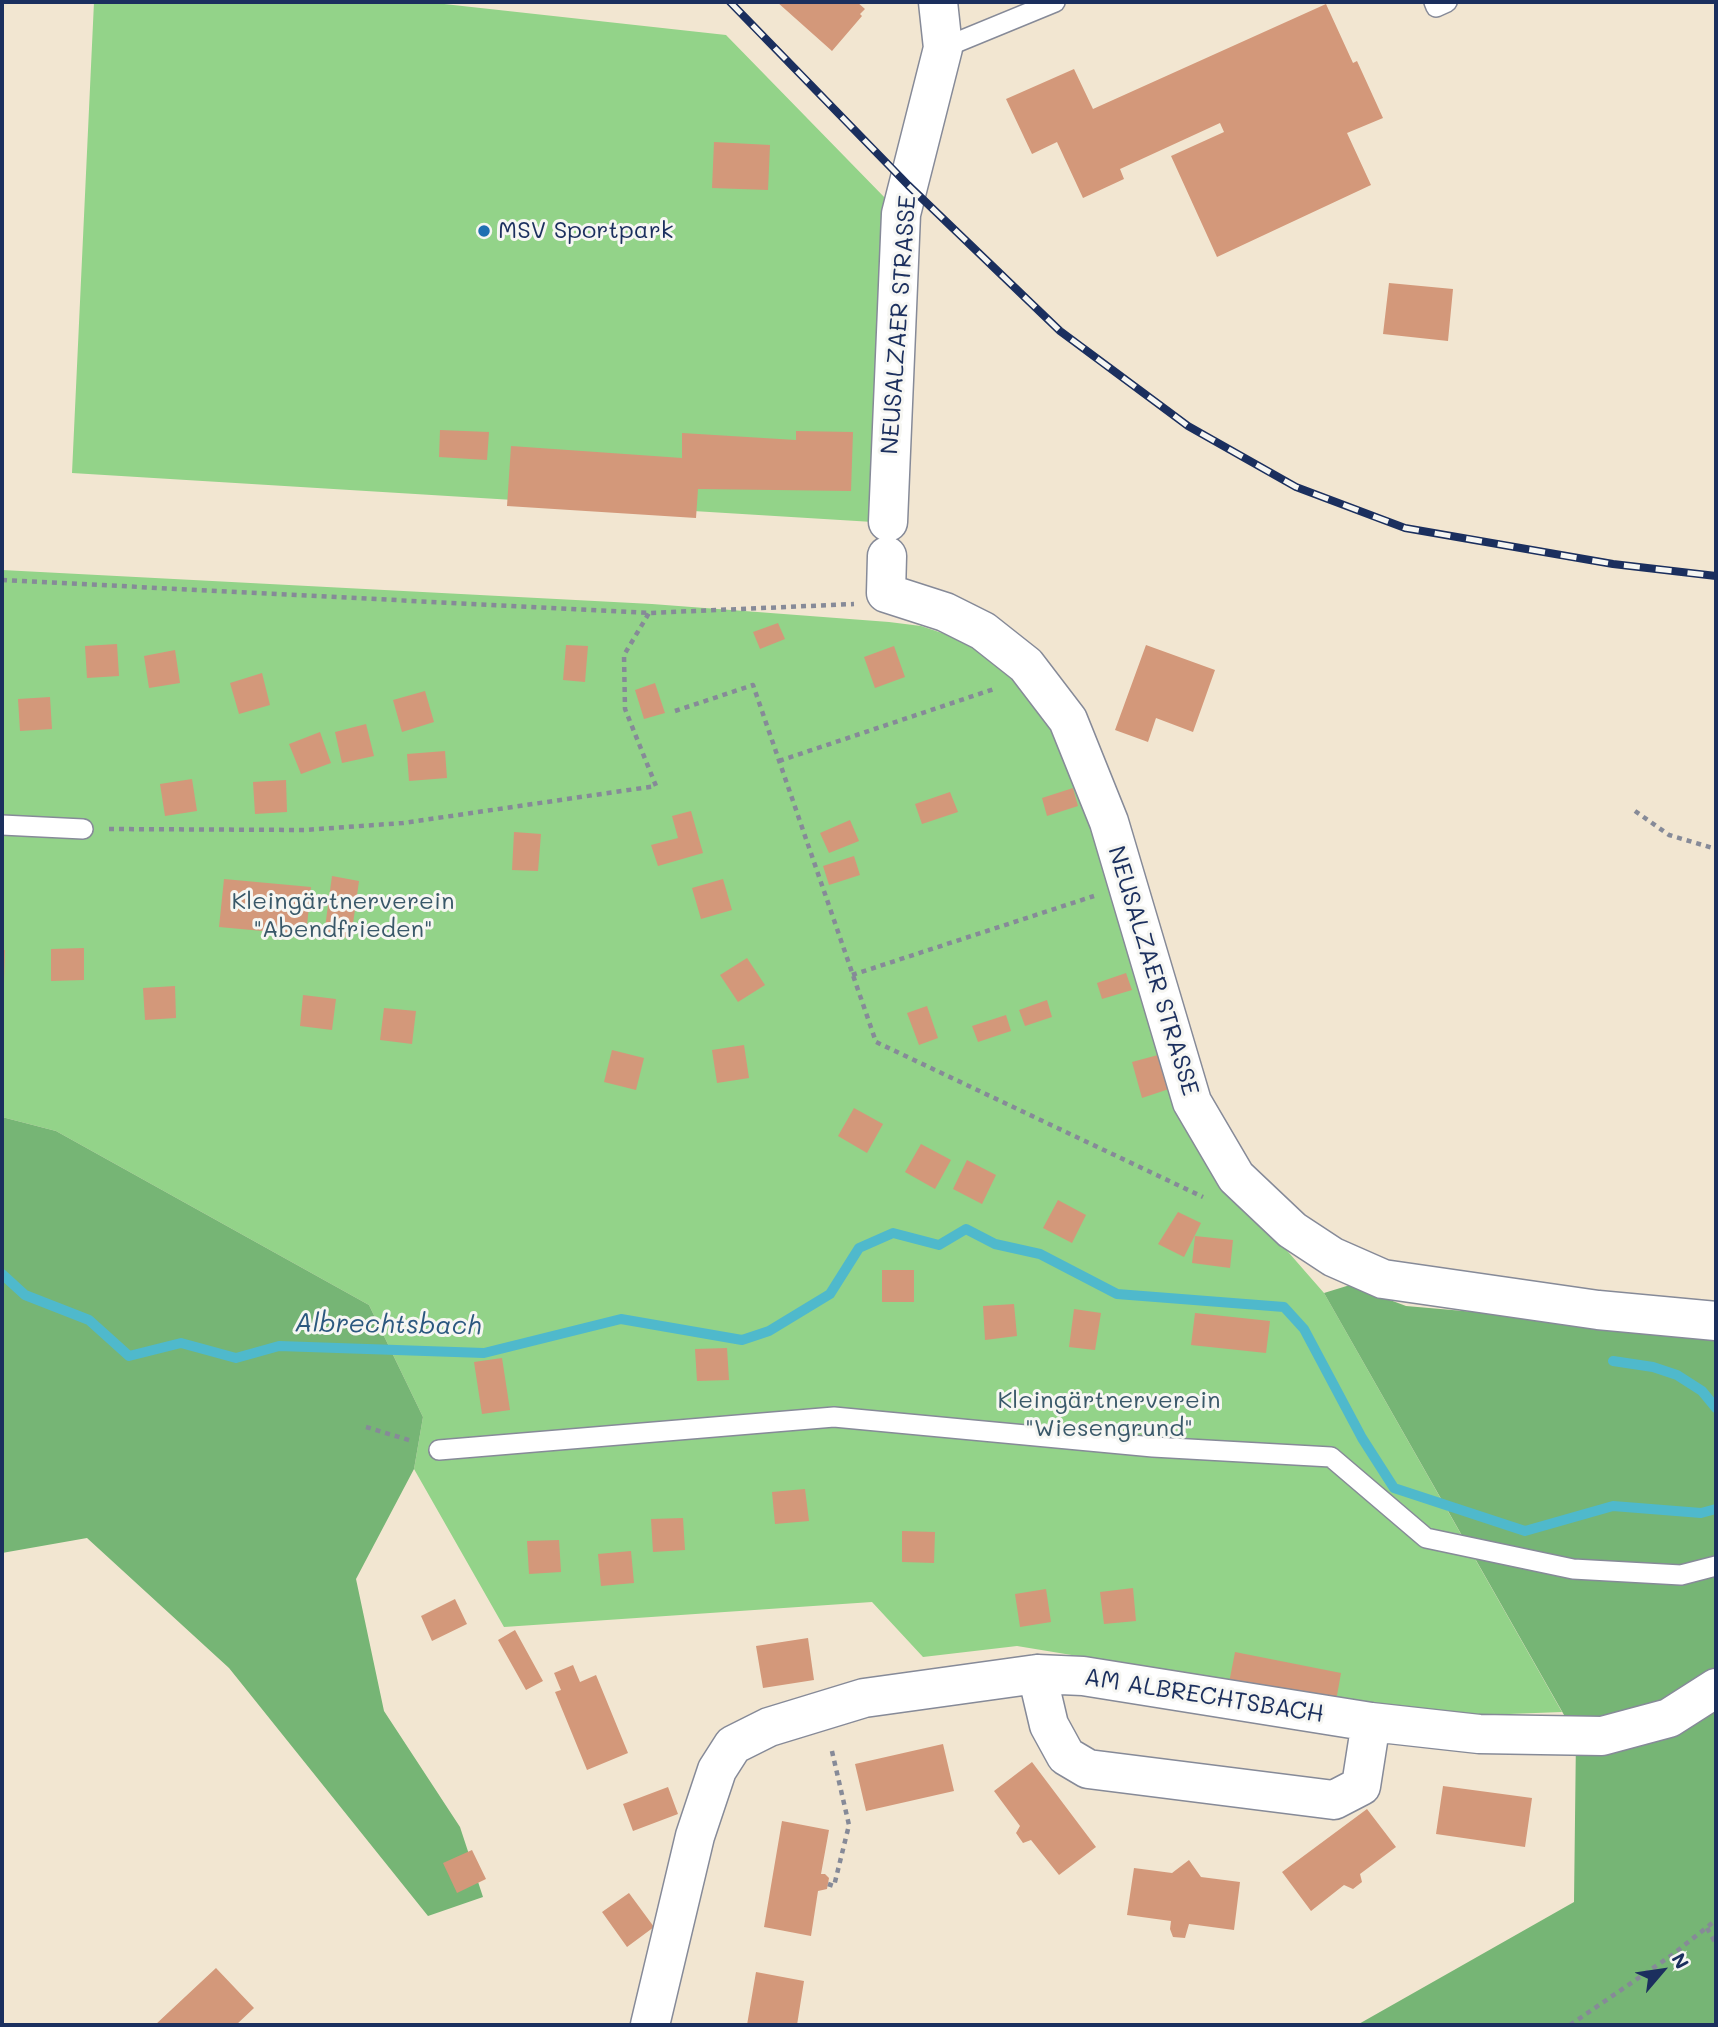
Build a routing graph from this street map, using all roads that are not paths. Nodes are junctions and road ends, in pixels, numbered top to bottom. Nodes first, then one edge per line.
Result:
1 (938, 2) edge
2 (1055, 2) edge
3 (1434, 2) edge
4 (1447, 2) edge
5 (943, 48) junction
6 (2, 825) edge
7 (83, 829) road end
8 (1716, 1321) edge
9 (439, 1450) road end
10 (1716, 1566) edge
11 (1037, 1674) junction
12 (1716, 1688) edge
13 (1371, 1722) junction
14 (650, 2025) edge

1 - 5 street, NEUSALZAER STRASSE
2 - 5 lane
3 - 4 lane
5 - 8 street, NEUSALZAER STRASSE
6 - 7 lane
9 - 10 lane
11 - 13 street, AM ALBRECHTSBACH
11 - 13 street
11 - 14 street, AM ALBRECHTSBACH
12 - 13 street, AM ALBRECHTSBACH

